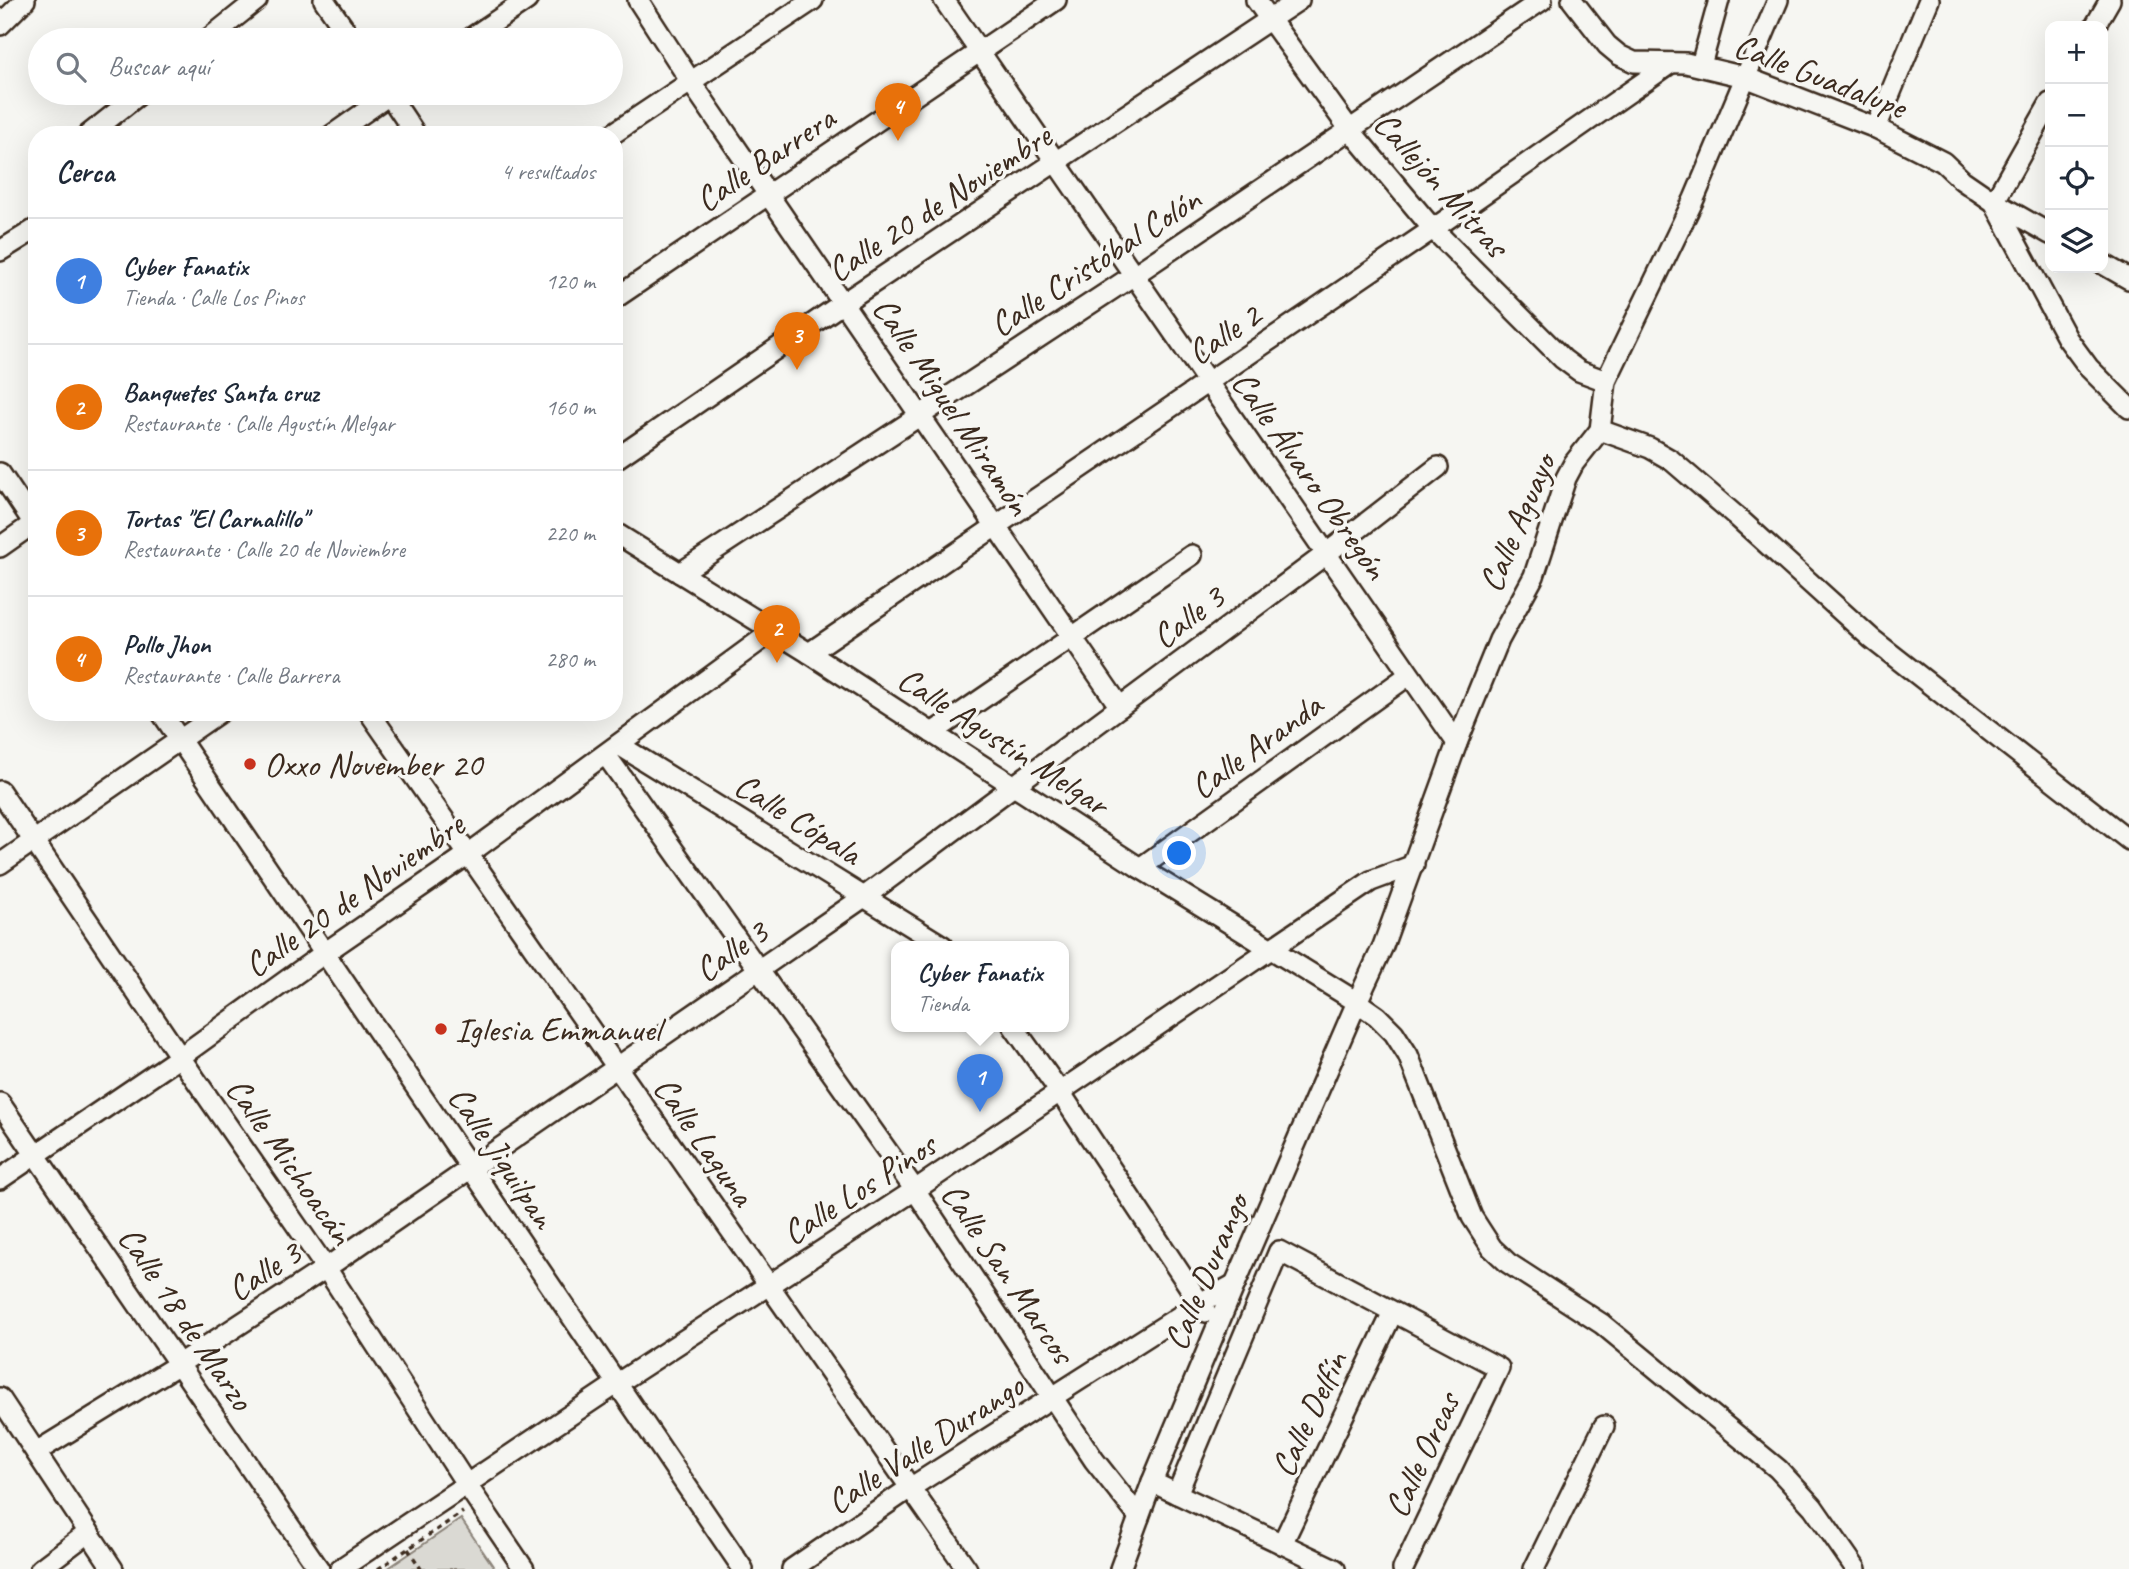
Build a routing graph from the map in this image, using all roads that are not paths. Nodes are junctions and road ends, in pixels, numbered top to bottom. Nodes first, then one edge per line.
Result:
1 (24, 0) edge
2 (257, 0) edge
3 (324, 0) edge
4 (527, 0) edge
5 (638, 0) edge
6 (813, 0) edge
7 (944, 0) edge
8 (1056, 0) edge
9 (1256, 0) edge
10 (1299, 0) edge
11 (1542, 0) edge
12 (1572, 0) edge
13 (1592, 0) edge
14 (1719, 0) edge
15 (1778, 0) edge
16 (1930, 0) edge
17 (2110, 0) edge
18 (1269, 20) junction
19 (1587, 20) junction
20 (2098, 21) edge
21 (0, 25) edge
22 (222, 28) edge
23 (344, 28) edge
24 (486, 28) edge
25 (980, 52) junction
26 (1671, 63) junction
27 (1701, 65) junction
28 (1745, 77) junction
29 (691, 82) junction
30 (126, 105) edge
31 (373, 105) edge
32 (397, 105) edge
33 (2045, 112) edge
34 (99, 126) edge
35 (344, 126) edge
36 (410, 126) edge
37 (623, 127) edge
38 (1876, 128) junction
39 (1350, 131) junction
40 (1056, 163) junction
41 (768, 195) junction
42 (1994, 202) junction
43 (1433, 229) junction
44 (2045, 231) edge
45 (28, 234) edge
46 (0, 251) edge
47 (2108, 267) edge
48 (1134, 275) junction
49 (2129, 278) edge
50 (623, 293) edge
51 (843, 303) junction
52 (1606, 381) junction
53 (1208, 383) junction
54 (2129, 408) edge
55 (919, 416) junction
56 (1600, 430) junction
57 (623, 454) edge
58 (1438, 467) dead end
59 (0, 473) edge
60 (28, 513) edge
61 (995, 525) junction
62 (28, 529) edge
63 (623, 538) edge
64 (0, 547) edge
65 (1326, 554) junction
66 (1192, 555) dead end
67 (680, 573) junction
68 (773, 631) junction
69 (1071, 636) junction
70 (809, 653) junction
71 (1409, 675) junction
72 (1120, 707) junction
73 (167, 721) edge
74 (207, 721) edge
75 (375, 721) edge
76 (932, 733) junction
77 (180, 740) junction
78 (1457, 743) junction
79 (613, 750) junction
80 (1013, 786) junction
81 (0, 791) edge
82 (2129, 840) edge
83 (33, 841) junction
84 (467, 855) junction
85 (0, 864) edge
86 (1414, 865) junction
87 (1140, 868) junction
88 (864, 897) junction
89 (935, 941) edge
90 (1271, 947) junction
91 (326, 952) junction
92 (759, 970) junction
93 (1357, 1002) junction
94 (1017, 1032) edge
95 (180, 1057) junction
96 (616, 1069) junction
97 (1060, 1092) junction
98 (0, 1103) edge
99 (36, 1155) junction
100 (472, 1169) junction
101 (0, 1179) edge
102 (915, 1190) junction
103 (326, 1268) junction
104 (1235, 1284) junction
105 (768, 1286) junction
106 (1200, 1304) junction
107 (1393, 1312) junction
108 (1217, 1327) junction
109 (179, 1364) junction
110 (618, 1383) junction
111 (1053, 1398) junction
112 (3, 1408) edge
113 (1604, 1426) dead end
114 (36, 1452) junction
115 (1152, 1482) junction
116 (467, 1485) junction
117 (910, 1488) junction
118 (1177, 1494) junction
119 (1139, 1517) junction
120 (89, 1532) junction
121 (1282, 1544) junction
122 (40, 1569) edge
123 (113, 1569) edge
124 (318, 1569) edge
125 (340, 1569) edge
126 (524, 1569) edge
127 (743, 1569) edge
128 (792, 1569) edge
129 (967, 1569) edge
130 (1120, 1569) edge
131 (1335, 1569) edge
132 (1403, 1569) edge
133 (1534, 1569) edge
134 (1856, 1569) edge

1 - 21 street
2 - 22 street
3 - 23 street
4 - 24 street
5 - 29 street, Calle Miguel Miramón
6 - 29 street
7 - 25 street, Calle Álvaro Obregón
8 - 25 street, Calle Barrera
9 - 18 street, Callejón Mitras
10 - 18 street, Calle 20 de Noviembre
11 - 39 street, Calle Cristóbal Colón
12 - 19 street, Calle Guadalupe
13 - 19 street
14 - 27 street
15 - 28 street, Calle Aguayo
16 - 38 street
17 - 20 street
18 - 39 street, Callejón Mitras
18 - 40 street, Calle 20 de Noviembre
19 - 26 street, Calle Guadalupe
25 - 40 street, Calle Álvaro Obregón
25 - 41 street, Calle Barrera
26 - 27 street, Calle Guadalupe
26 - 43 street, Calle 2
27 - 28 street, Calle Guadalupe
28 - 38 street, Calle Guadalupe
28 - 52 street, Calle Aguayo
29 - 37 street
29 - 41 street, Calle Miguel Miramón
30 - 34 street
31 - 35 street
32 - 36 street
33 - 42 street
38 - 42 street, Calle Guadalupe
39 - 43 street, Callejón Mitras
39 - 48 street, Calle Cristóbal Colón
40 - 48 street, Calle Álvaro Obregón
40 - 51 street, Calle 20 de Noviembre
41 - 50 street, Calle Barrera
41 - 51 street, Calle Miguel Miramón
42 - 44 street, Calle Guadalupe
42 - 54 street
43 - 52 street, Callejón Mitras
43 - 53 street, Calle 2
45 - 46 street
47 - 49 street
48 - 53 street, Calle Álvaro Obregón
48 - 55 street, Calle Cristóbal Colón
51 - 55 street, Calle Miguel Miramón
51 - 57 street, Calle 20 de Noviembre
52 - 56 street, Calle Aguayo
53 - 61 street, Calle 2
53 - 65 street, Calle Álvaro Obregón
55 - 61 street, Calle Miguel Miramón
55 - 67 street, Calle Cristóbal Colón
56 - 78 street, Calle Aguayo
56 - 82 street
58 - 65 street, Calle 3
59 - 60 street
61 - 69 street, Calle Miguel Miramón
61 - 70 street, Calle 2
62 - 64 street
63 - 67 street, Calle Agustín Melgar
65 - 71 street, Calle Álvaro Obregón
65 - 72 street, Calle 3
66 - 69 street
67 - 68 street, Calle Agustín Melgar
68 - 70 street, Calle Agustín Melgar
68 - 79 street, Calle 20 de Noviembre
69 - 72 street, Calle Miguel Miramón
69 - 76 street
70 - 76 street, Calle Agustín Melgar
71 - 78 street, Calle Álvaro Obregón
71 - 87 street, Calle Aranda
72 - 80 street, Calle 3
73 - 77 street, Calle Jiquilpan
74 - 77 street
75 - 84 street, Calle Laguna
76 - 80 street, Calle Agustín Melgar
77 - 83 street
77 - 91 street, Calle Jiquilpan
78 - 86 street, Calle Aguayo
79 - 84 street, Calle 20 de Noviembre
79 - 88 street, Calle Cópala
79 - 92 street, Calle San Marcos
80 - 87 street, Calle Agustín Melgar
80 - 88 street, Calle 3
81 - 83 street, Calle Michoacán
83 - 85 street
83 - 95 street, Calle Michoacán
84 - 91 street, Calle 20 de Noviembre
84 - 96 street, Calle Laguna
86 - 90 street, Calle Los Pinos
86 - 93 street, Calle Aguayo
87 - 90 street, Calle Agustín Melgar
88 - 89 street, Calle Cópala
88 - 92 street, Calle 3
90 - 93 street, Calle Agustín Melgar
90 - 97 street, Calle Los Pinos
91 - 95 street, Calle 20 de Noviembre
91 - 100 street, Calle Jiquilpan
92 - 96 street, Calle 3
92 - 102 street, Calle San Marcos
93 - 104 street, Calle Durango
93 - 134 street, Calle Agustín Melgar
94 - 97 street
95 - 99 street, Calle 20 de Noviembre
95 - 103 street, Calle Michoacán
96 - 100 street, Calle 3
96 - 105 street, Calle Laguna
97 - 102 street, Calle Los Pinos
97 - 106 street
98 - 99 street, Calle 18 de Marzo
99 - 101 street, Calle 20 de Noviembre
99 - 109 street, Calle 18 de Marzo
100 - 103 street, Calle 3
100 - 110 street, Calle Jiquilpan
102 - 105 street, Calle Los Pinos
102 - 111 street, Calle San Marcos
103 - 109 street, Calle 3
103 - 116 street, Calle Michoacán
104 - 106 street, Calle Valle Durango
104 - 108 street, Calle Durango
105 - 110 street, Calle Los Pinos
105 - 117 street, Calle Laguna
106 - 108 street
106 - 111 street, Calle Valle Durango
107 - 118 street
107 - 121 street, Calle Delfín
107 - 132 street, Calle Orcas
108 - 115 street, Calle Durango
109 - 114 street, Calle 3
109 - 124 street, Calle 18 de Marzo
110 - 116 street, Calle Los Pinos
110 - 127 street, Calle Jiquilpan
111 - 117 street, Calle Valle Durango
111 - 119 street, Calle San Marcos
112 - 114 street
113 - 133 street
114 - 120 street
115 - 118 street
115 - 119 street, Calle Durango
116 - 125 street, Calle Los Pinos
116 - 126 street, Calle Michoacán
117 - 128 street, Calle Valle Durango
117 - 129 street, Calle Laguna
118 - 121 street
119 - 130 street, Calle Durango
120 - 122 street
120 - 123 street
121 - 131 street

